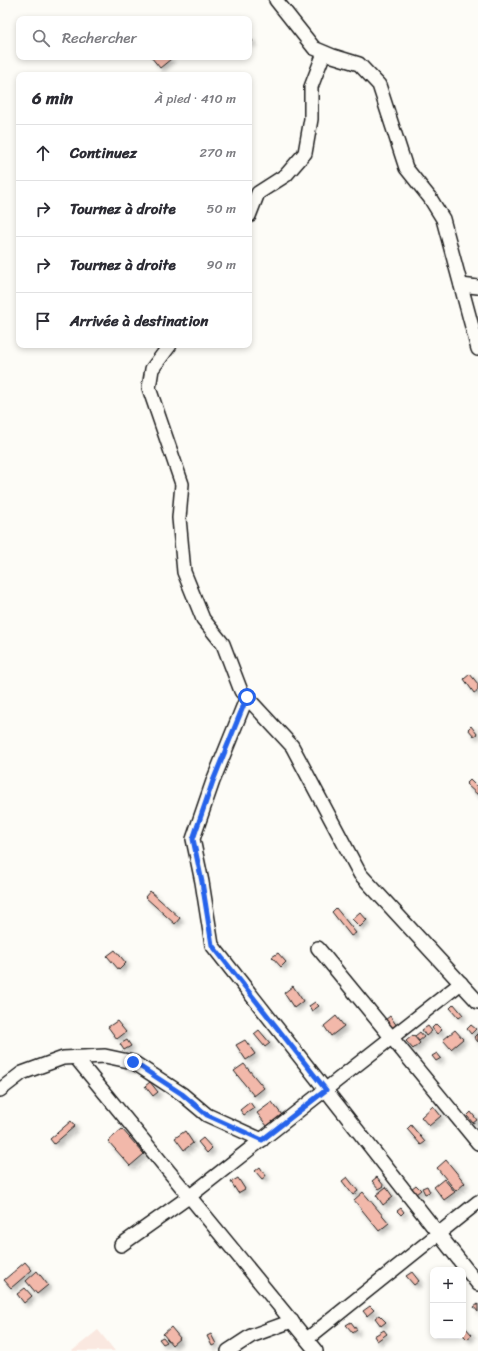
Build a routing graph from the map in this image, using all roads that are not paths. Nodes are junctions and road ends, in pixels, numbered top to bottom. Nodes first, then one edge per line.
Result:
1 (276, 0) edge
2 (324, 53) junction
3 (252, 208) edge
4 (461, 285) junction
5 (478, 286) edge
6 (168, 348) edge
7 (478, 349) edge
8 (247, 697) junction
9 (318, 948) dead end
10 (461, 983) junction
11 (478, 1002) edge
12 (392, 1038) junction
13 (76, 1058) junction
14 (22, 1073) junction
15 (0, 1077) edge
16 (0, 1090) edge
17 (326, 1090) junction
18 (262, 1140) junction
19 (478, 1143) edge
20 (190, 1196) junction
21 (478, 1202) edge
22 (438, 1234) junction
23 (121, 1245) dead end
24 (478, 1284) edge
25 (292, 1321) junction
26 (307, 1339) junction
27 (228, 1351) edge
28 (316, 1351) edge

1 - 2 street
2 - 3 street
2 - 4 street
4 - 5 street
4 - 7 street
6 - 8 street
8 - 10 street
8 - 17 street
9 - 12 street
10 - 11 street
10 - 12 street
12 - 17 street
12 - 19 street
13 - 14 street
13 - 18 street
13 - 20 street
14 - 15 street
14 - 16 street
17 - 18 street
17 - 22 street
18 - 20 street
20 - 23 street
20 - 25 street
21 - 22 street
22 - 24 street
22 - 26 street
25 - 26 street
25 - 27 street
26 - 28 street

